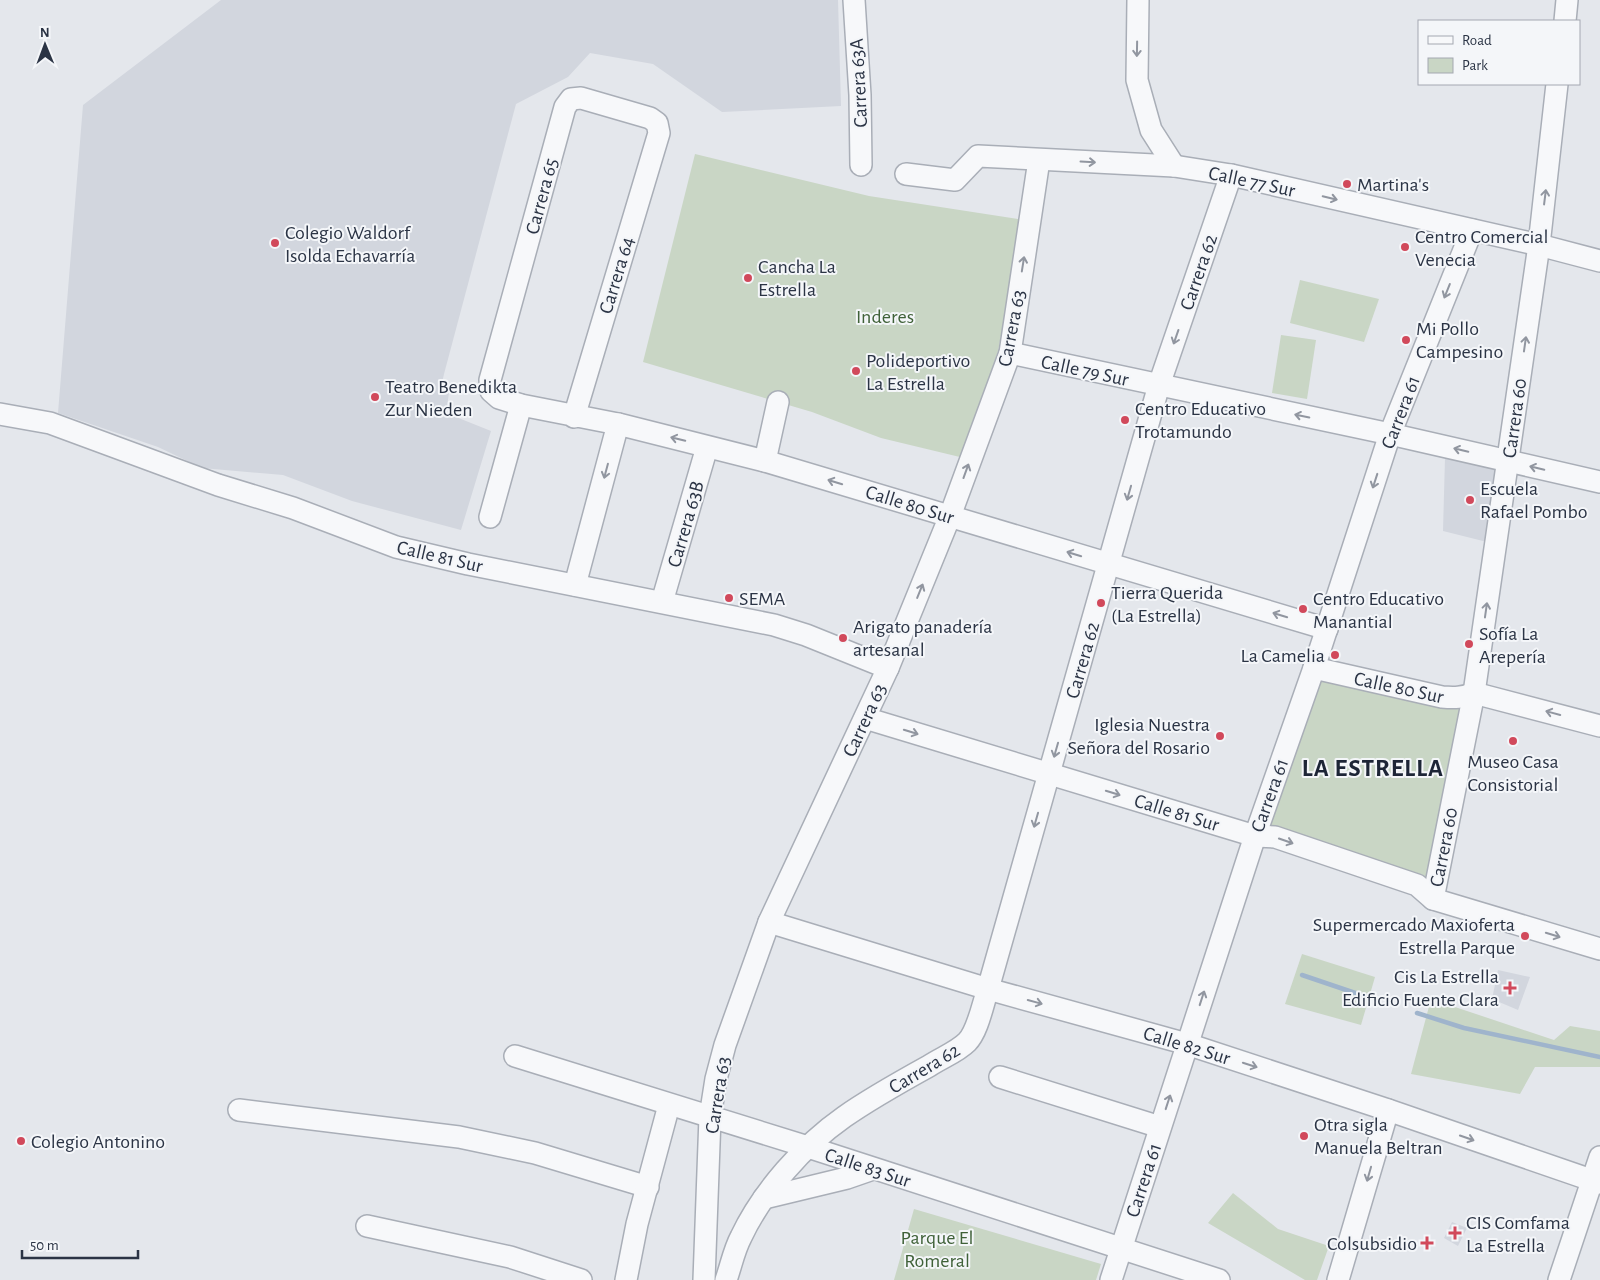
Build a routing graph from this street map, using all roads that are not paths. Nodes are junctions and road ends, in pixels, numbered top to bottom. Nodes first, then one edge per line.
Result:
1 (854, 0) edge
2 (1138, 0) edge
3 (1567, 0) edge
4 (1565, 20) edge
5 (1558, 85) edge
6 (659, 133) joint
7 (1039, 160) junction
8 (861, 166) dead end
9 (1174, 166) junction
10 (906, 174) dead end
11 (1231, 175) junction
12 (1472, 230) junction
13 (1539, 245) junction
14 (1600, 261) edge
15 (1010, 354) junction
16 (1160, 385) junction
17 (491, 391) joint
18 (778, 402) dead end
19 (521, 405) junction
20 (0, 414) edge
21 (574, 417) junction
22 (618, 424) junction
23 (1390, 434) junction
24 (707, 447) junction
25 (765, 461) junction
26 (1508, 461) junction
27 (1600, 482) edge
28 (950, 516) junction
29 (490, 517) dead end
30 (1109, 564) junction
31 (575, 585) junction
32 (662, 602) junction
33 (1327, 629) junction
34 (888, 668) junction
35 (1314, 668) junction
36 (1474, 693) junction
37 (864, 718) junction
38 (1600, 726) edge
39 (1049, 774) junction
40 (1255, 836) junction
41 (1433, 899) junction
42 (770, 922) junction
43 (1600, 948) edge
44 (988, 989) junction
45 (1187, 1044) junction
46 (515, 1056) dead end
47 (1000, 1077) dead end
48 (670, 1105) junction
49 (239, 1110) dead end
50 (1388, 1110) junction
51 (710, 1117) junction
52 (1160, 1127) junction
53 (808, 1148) junction
54 (1600, 1157) edge
55 (873, 1169) junction
56 (1596, 1182) edge
57 (648, 1186) junction
58 (764, 1198) junction
59 (367, 1226) dead end
60 (1121, 1248) junction
61 (581, 1280) edge
62 (626, 1280) edge
63 (704, 1280) edge
64 (726, 1280) edge
65 (1111, 1280) edge
66 (1219, 1280) edge
67 (1338, 1280) edge
68 (1559, 1280) edge

1 - 8 street, Carrera 63A
2 -> 9 street
3 - 4 street
13 -> 5 street, Carrera 60
6 - 17 street, Carrera 65
6 - 21 street, Carrera 64
7 -> 9 street, Calle 77 Sur
7 - 10 street, Calle 77 Sur
15 -> 7 street, Carrera 63
9 - 11 street, Calle 77 Sur
11 -> 12 street, Calle 77 Sur
11 -> 16 street, Carrera 62
12 - 13 street, Calle 77 Sur
12 -> 23 street, Carrera 61
13 - 14 street, Calle 77 Sur
26 -> 13 street, Carrera 60
15 - 16 street, Calle 79 Sur
28 -> 15 street, Carrera 63
23 -> 16 street, Calle 79 Sur
16 -> 30 street, Carrera 62
17 - 19 street, Calle 80 Sur
18 - 25 street
19 - 21 street, Calle 80 Sur
19 - 29 street
20 - 31 street, Calle 81 Sur
21 - 22 street, Calle 80 Sur
24 -> 22 street, Calle 80 Sur
22 -> 31 street
26 -> 23 street, Calle 79 Sur
23 -> 33 street, Carrera 61
24 - 25 street, Calle 80 Sur
24 - 32 street, Carrera 63B
28 -> 25 street, Calle 80 Sur
27 -> 26 street, Calle 79 Sur
36 -> 26 street, Carrera 60
30 -> 28 street, Calle 80 Sur
34 -> 28 street, Carrera 63
33 -> 30 street, Calle 80 Sur
30 -> 39 street, Carrera 62
31 - 32 street, Calle 81 Sur
32 - 34 street, Calle 81 Sur
33 - 35 street, Carrera 61
34 - 37 street, Carrera 63
35 - 36 street, Calle 80 Sur
35 - 40 street, Carrera 61
38 -> 36 street, Calle 80 Sur
36 - 41 street, Carrera 60
37 -> 39 street, Calle 81 Sur
37 - 42 street, Carrera 63
39 -> 40 street, Calle 81 Sur
39 -> 44 street, Carrera 62
40 -> 41 street, Calle 81 Sur
45 -> 40 street, Carrera 61
41 -> 43 street, Calle 81 Sur
42 - 44 street, Calle 82 Sur
42 - 51 street, Carrera 63
44 -> 45 street, Calle 82 Sur
44 - 53 street, Carrera 62
45 -> 50 street, Calle 82 Sur
52 -> 45 street, Carrera 61
46 - 48 street, Calle 83 Sur
47 - 52 street
48 - 51 street, Calle 83 Sur
48 - 57 street
49 - 57 street
50 -> 56 street, Calle 82 Sur
50 -> 67 street
51 - 53 street, Calle 83 Sur
51 - 63 street, Carrera 63
52 - 60 street, Carrera 61
53 - 55 street, Calle 83 Sur
53 - 58 street, Carrera 62
54 - 56 street
55 - 58 street
55 - 60 street, Calle 83 Sur
56 - 68 street
57 - 62 street
58 - 64 street, Carrera 62
59 - 61 street
60 - 65 street, Carrera 61
60 - 66 street, Calle 83 Sur

